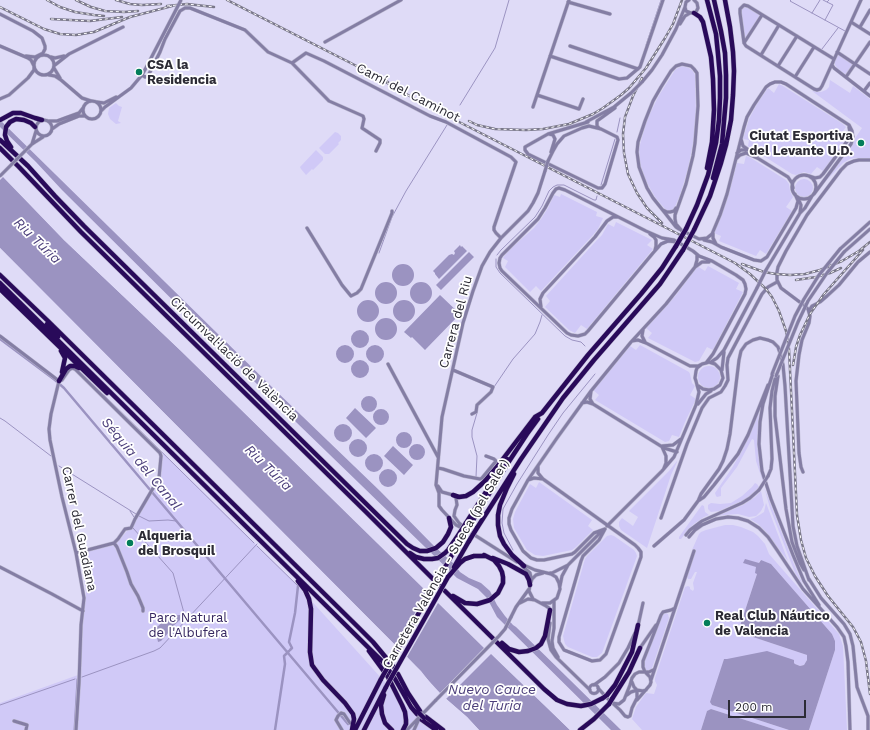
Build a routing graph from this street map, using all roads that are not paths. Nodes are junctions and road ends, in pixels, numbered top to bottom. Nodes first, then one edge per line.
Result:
1 (181, 0) edge
2 (401, 0) edge
3 (663, 0) edge
4 (688, 0) edge
5 (694, 0) edge
6 (707, 0) edge
7 (714, 0) edge
8 (725, 0) edge
9 (861, 0) edge
10 (568, 1) edge
11 (685, 7) junction
12 (870, 10) edge
13 (692, 13) junction
14 (0, 14) edge
15 (610, 14) dead end
16 (762, 15) junction
17 (850, 22) junction
18 (779, 25) junction
19 (123, 27) dead end
20 (860, 28) junction
21 (676, 29) junction
22 (870, 34) edge
23 (797, 36) junction
24 (325, 42) dead end
25 (870, 42) edge
26 (744, 43) junction
27 (0, 46) edge
28 (570, 46) dead end
29 (814, 47) junction
30 (837, 52) junction
31 (69, 54) junction
32 (20, 55) junction
33 (40, 55) junction
34 (761, 55) junction
35 (550, 56) junction
36 (51, 57) junction
37 (833, 60) junction
38 (292, 63) junction
39 (855, 64) junction
40 (34, 66) junction
41 (54, 66) junction
42 (778, 66) junction
43 (638, 69) junction
44 (870, 74) edge
45 (45, 75) junction
46 (142, 75) junction
47 (795, 77) junction
48 (846, 77) junction
49 (28, 78) junction
50 (61, 80) junction
51 (870, 83) edge
52 (125, 92) junction
53 (864, 92) junction
54 (77, 95) junction
55 (537, 95) junction
56 (870, 96) edge
57 (0, 99) edge
58 (583, 99) dead end
59 (90, 101) junction
60 (97, 102) junction
61 (620, 102) junction
62 (533, 107) dead end
63 (84, 108) junction
64 (101, 111) junction
65 (86, 116) junction
66 (1, 119) edge
67 (42, 120) junction
68 (842, 120) junction
69 (48, 121) junction
70 (588, 122) junction
71 (36, 129) junction
72 (52, 129) junction
73 (601, 129) junction
74 (548, 134) junction
75 (564, 136) junction
76 (43, 137) junction
77 (741, 138) junction
78 (0, 140) edge
79 (32, 144) junction
80 (0, 148) edge
81 (750, 150) junction
82 (376, 151) dead end
83 (737, 153) junction
84 (551, 155) junction
85 (760, 159) junction
86 (870, 160) edge
87 (735, 162) junction
88 (28, 166) junction
89 (0, 176) edge
90 (809, 176) junction
91 (788, 177) junction
92 (798, 177) junction
93 (706, 179) junction
94 (793, 188) junction
95 (813, 195) junction
96 (796, 196) junction
97 (677, 206) junction
98 (662, 209) junction
99 (392, 211) dead end
100 (800, 213) junction
101 (620, 218) junction
102 (870, 222) edge
103 (307, 228) dead end
104 (694, 228) junction
105 (870, 229) edge
106 (684, 230) junction
107 (646, 231) junction
108 (713, 232) junction
109 (501, 238) junction
110 (702, 239) junction
111 (676, 244) junction
112 (717, 246) junction
113 (870, 252) edge
114 (653, 253) junction
115 (697, 255) junction
116 (715, 263) junction
117 (695, 267) junction
118 (0, 275) edge
119 (777, 282) junction
120 (0, 283) edge
121 (0, 289) edge
122 (801, 302) junction
123 (816, 303) junction
124 (30, 305) junction
125 (542, 308) junction
126 (809, 312) junction
127 (181, 322) junction
128 (643, 328) junction
129 (43, 330) junction
130 (0, 336) edge
131 (631, 342) junction
132 (646, 343) junction
133 (724, 350) junction
134 (706, 363) junction
135 (388, 364) dead end
136 (690, 366) junction
137 (88, 370) junction
138 (453, 370) junction
139 (722, 374) junction
140 (775, 375) junction
141 (695, 378) junction
142 (58, 383) junction
143 (697, 384) junction
144 (714, 389) junction
145 (590, 391) junction
146 (248, 395) junction
147 (116, 402) junction
148 (581, 403) junction
149 (593, 404) junction
150 (696, 405) junction
151 (542, 412) junction
152 (472, 414) dead end
153 (682, 438) junction
154 (534, 440) junction
155 (661, 446) junction
156 (677, 452) junction
157 (486, 456) dead end
158 (439, 459) junction
159 (538, 466) junction
160 (438, 468) junction
161 (662, 471) junction
162 (803, 472) dead end
163 (543, 479) junction
164 (528, 480) junction
165 (201, 482) junction
166 (437, 482) junction
167 (451, 494) junction
168 (439, 501) junction
169 (698, 501) junction
170 (456, 509) junction
171 (444, 511) junction
172 (366, 512) junction
173 (449, 518) junction
174 (661, 518) dead end
175 (608, 525) junction
176 (605, 529) junction
177 (471, 533) junction
178 (461, 536) junction
179 (114, 543) junction
180 (654, 546) dead end
181 (694, 551) dead end
182 (76, 553) junction
183 (484, 556) junction
184 (514, 560) junction
185 (459, 562) junction
186 (568, 565) junction
187 (524, 566) junction
188 (0, 567) edge
189 (290, 570) junction
190 (546, 573) junction
191 (434, 580) dead end
192 (809, 580) junction
193 (530, 585) junction
194 (560, 586) junction
195 (554, 600) junction
196 (536, 601) junction
197 (643, 602) dead end
198 (542, 603) junction
199 (457, 604) junction
200 (518, 604) junction
201 (676, 607) junction
202 (550, 610) junction
203 (82, 611) junction
204 (143, 611) dead end
205 (666, 612) junction
206 (824, 612) junction
207 (660, 618) junction
208 (672, 619) junction
209 (638, 625) junction
210 (359, 637) junction
211 (640, 648) joint
212 (657, 659) junction
213 (388, 660) dead end
214 (562, 662) junction
215 (646, 672) junction
216 (398, 674) dead end
217 (651, 680) junction
218 (581, 681) junction
219 (632, 681) junction
220 (593, 685) junction
221 (386, 688) junction
222 (598, 688) junction
223 (647, 689) junction
224 (590, 690) junction
225 (637, 690) junction
226 (596, 693) junction
227 (605, 696) junction
228 (626, 696) junction
229 (636, 701) junction
230 (611, 702) junction
231 (422, 716) junction
232 (14, 721) dead end
233 (350, 722) dead end
234 (582, 729) edge
235 (26, 730) edge
236 (76, 730) edge
237 (342, 730) edge
238 (352, 730) edge
239 (355, 730) edge
240 (364, 730) edge
241 (392, 730) edge
242 (403, 730) edge
243 (407, 730) edge
244 (414, 730) edge
245 (435, 730) edge
246 (439, 730) edge
247 (443, 730) edge
248 (850, 730) edge
249 (868, 730) edge

1 - 46 street, bridge
2 - 24 street
3 - 43 street
4 - 11 street, Carrera del Riu
5 - 13 street
6 - 93 highway
7 - 104 highway
8 - 104 highway
9 - 17 street
10 - 15 street
10 - 35 street
11 - 13 street
11 - 21 street, Carrera del Riu
12 - 20 street
13 - 21 street, Carrera del Riu
13 - 93 highway
14 - 33 street
16 - 18 street
16 - 26 street
16 - 26 street
17 - 20 street
17 - 30 street
18 - 23 street
18 - 34 street
19 - 31 street
20 - 22 street
21 - 61 street, Carrera del Riu, bridge
23 - 29 street
23 - 42 street
25 - 39 street
26 - 34 street
27 - 32 street
28 - 43 street
29 - 37 street
29 - 47 street
30 - 37 street
30 - 39 street
31 - 36 street
31 - 41 street
32 - 33 street
32 - 40 street
33 - 36 street
33 - 40 street
34 - 42 street
35 - 43 street
35 - 55 street
36 - 41 street
37 - 47 street
37 - 48 street
38 - 46 street
38 - 82 street
38 - 109 street, Camí del Caminot
39 - 44 street
39 - 48 street
40 - 45 street
40 - 49 street
41 - 45 street
41 - 50 street
42 - 47 street
45 - 49 street
45 - 50 street
46 - 52 street
48 - 53 street
49 - 57 street
50 - 54 street
51 - 53 street
52 - 60 street
52 - 64 street
53 - 56 street
54 - 59 street
54 - 63 street
55 - 58 street
55 - 62 street
59 - 60 street
59 - 63 street
60 - 64 street
61 - 70 street, Carrera del Riu
61 - 73 street
63 - 65 street
63 - 69 street
64 - 65 street
65 - 72 street
66 - 67 highway
67 - 69 street
67 - 71 street
68 - 77 street
68 - 90 street
68 - 95 street
69 - 72 street
70 - 74 street
70 - 75 street, Carrera del Riu
71 - 76 street
71 - 79 street
71 - 88 highway
72 - 76 street
73 - 74 street
73 - 75 street
74 - 84 street
75 - 84 street, Carrera del Riu
76 - 79 street
77 - 81 street
77 - 83 street
78 - 88 highway, Circumval·lació de València
79 - 89 street, bridge
80 - 146 highway, Circumval·lació de València
81 - 83 street
81 - 85 street
83 - 87 street
84 - 109 street, Carrera del Riu, bridge
85 - 87 street
85 - 91 street
86 - 119 street
87 - 108 street
88 - 127 highway, Circumval·lació de València
90 - 92 street
90 - 95 street
91 - 92 street
91 - 94 street
92 - 94 street
93 - 106 highway
94 - 96 street
95 - 96 street
95 - 100 street
96 - 100 street
96 - 112 street
97 - 98 street
97 - 98 street
97 - 106 street
98 - 106 street
99 - 103 street
100 - 133 street, bridge
101 - 107 street
101 - 125 street
101 - 125 street
102 - 140 street, bridge
104 - 154 highway, Carretera València - Sueca (pel Saler), bridge
105 - 140 street, bridge
106 - 110 street
106 - 111 highway, bridge
107 - 111 street
107 - 114 street
108 - 110 street
108 - 112 street
109 - 138 street, Carrera del Riu
110 - 112 street
111 - 114 street
111 - 115 street
111 - 151 highway
113 - 123 street
114 - 125 street
115 - 116 street
115 - 117 street
116 - 117 street
116 - 134 street
117 - 128 street
118 - 124 highway
119 - 122 street
119 - 174 street
120 - 137 highway
121 - 129 highway
122 - 123 street
122 - 126 street
123 - 126 street
124 - 137 highway
124 - 213 highway
126 - 162 street
127 - 146 highway
127 - 173 highway, Circumval·lació de València
128 - 131 street
128 - 132 street
129 - 142 highway
129 - 147 highway
130 - 142 street
131 - 132 street
131 - 145 street
132 - 136 street
133 - 134 street
133 - 139 street
134 - 136 street
134 - 139 street
134 - 141 street
135 - 158 street
136 - 141 street
137 - 165 highway
138 - 152 street
138 - 158 street, Carrera del Riu
139 - 144 street
140 - 169 street
140 - 192 street
140 - 206 street
140 - 206 street, bridge
141 - 143 street
142 - 147 highway
142 - 179 street
142 - 182 street, Carrer del Guadiana
143 - 144 street
143 - 150 street
144 - 150 street
145 - 148 street
145 - 149 street
146 - 172 highway, Circumval·lació de València
147 - 165 highway
148 - 149 street
148 - 159 street
149 - 155 street
150 - 153 street
151 - 167 highway
151 - 178 highway, bridge
153 - 155 street
153 - 156 street
154 - 185 highway, Carretera València - Sueca (pel Saler), bridge
154 - 187 highway
155 - 156 street
155 - 161 street
156 - 161 street
157 - 160 street
158 - 160 street, Carrera del Riu
159 - 163 street
159 - 164 street
160 - 166 street, Carrera del Riu
161 - 175 street
163 - 164 street
163 - 175 street
164 - 176 street
165 - 189 highway
166 - 167 street
166 - 168 street, Carrera del Riu
167 - 168 street
167 - 170 street
168 - 171 street
169 - 180 street
169 - 192 street
170 - 171 street
170 - 177 street
171 - 173 street
172 - 178 highway
172 - 191 highway, Circumval·lació de València
173 - 177 street
175 - 176 street
175 - 176 street
176 - 186 street
177 - 184 street
178 - 239 highway, Carretera València - Sueca (pel Saler), bridge
179 - 182 street
179 - 204 street
181 - 201 street
182 - 203 street, Carrer del Guadiana
183 - 185 highway
183 - 193 highway
183 - 199 highway
184 - 187 street
184 - 193 street
185 - 221 highway, Carretera València - Sueca (pel Saler), bridge
186 - 190 street
186 - 194 street
187 - 190 street
188 - 203 street
189 - 210 highway
189 - 238 highway
190 - 193 street
190 - 194 street
192 - 249 street
193 - 196 street
193 - 200 street
194 - 195 street
195 - 198 street
195 - 214 street
196 - 198 street
196 - 200 street
197 - 209 street
198 - 202 street
199 - 202 highway
199 - 227 highway
200 - 231 street, bridge
201 - 205 street
201 - 208 street
202 - 214 street
203 - 236 street, Carrer del Guadiana
205 - 207 street
205 - 208 street
206 - 248 street
207 - 211 street
207 - 215 street
208 - 212 street
209 - 220 street
209 - 227 highway
210 - 231 highway
210 - 242 highway
211 - 230 highway
212 - 215 street
212 - 217 street
214 - 218 street
215 - 217 street
215 - 219 street
216 - 231 highway
217 - 223 street
218 - 220 street
218 - 224 street
219 - 225 street
219 - 228 street
220 - 222 street
220 - 224 street
221 - 240 highway, Carretera València - Sueca (pel Saler)
221 - 241 highway
222 - 226 street
222 - 227 street
223 - 225 street
223 - 229 street
224 - 226 street
225 - 228 street
225 - 229 street
226 - 227 street
227 - 230 street
228 - 230 street
229 - 230 street
230 - 234 highway
231 - 243 street
231 - 244 street
231 - 245 highway
231 - 246 highway
231 - 247 highway
232 - 235 street
233 - 237 street

